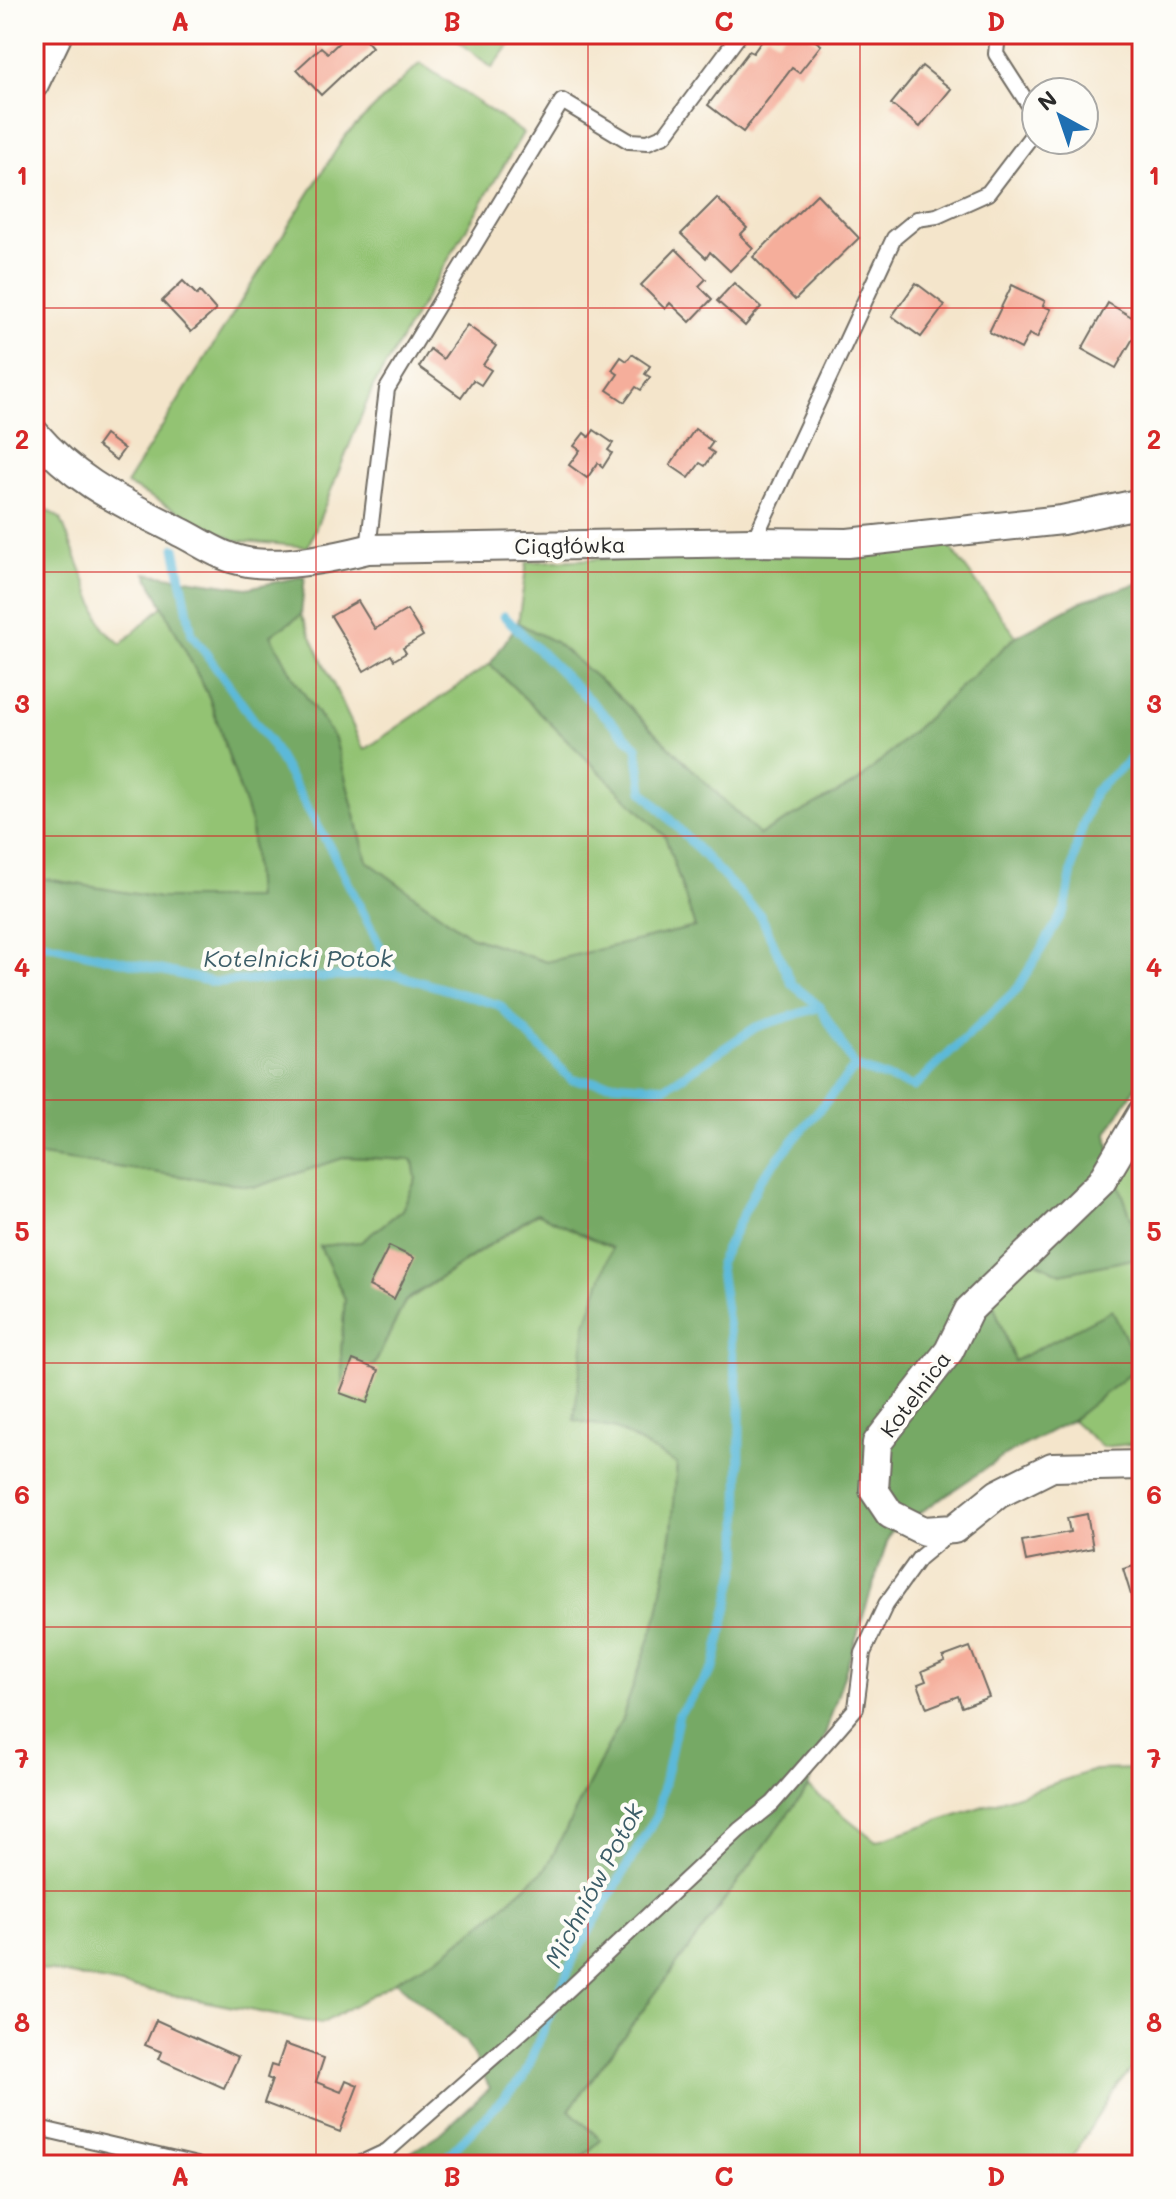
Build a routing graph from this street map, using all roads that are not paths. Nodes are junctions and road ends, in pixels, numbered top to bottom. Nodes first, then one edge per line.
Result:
1 (58, 34) edge
2 (740, 34) edge
3 (998, 34) edge
4 (34, 84) edge
5 (1020, 91) edge
6 (1020, 151) edge
7 (34, 433) edge
8 (1142, 503) edge
9 (753, 542) junction
10 (368, 549) junction
11 (1142, 1113) edge
12 (1142, 1465) edge
13 (954, 1529) junction
14 (34, 2127) edge
15 (197, 2165) edge
16 (357, 2165) edge

1 - 4 street
2 - 10 lane
3 - 5 lane
6 - 9 lane
7 - 10 street, Ciągłówka
8 - 9 street, Ciągłówka
9 - 10 street, Ciągłówka
11 - 13 street, Kotelnica
12 - 13 street
13 - 16 lane
14 - 15 lane

